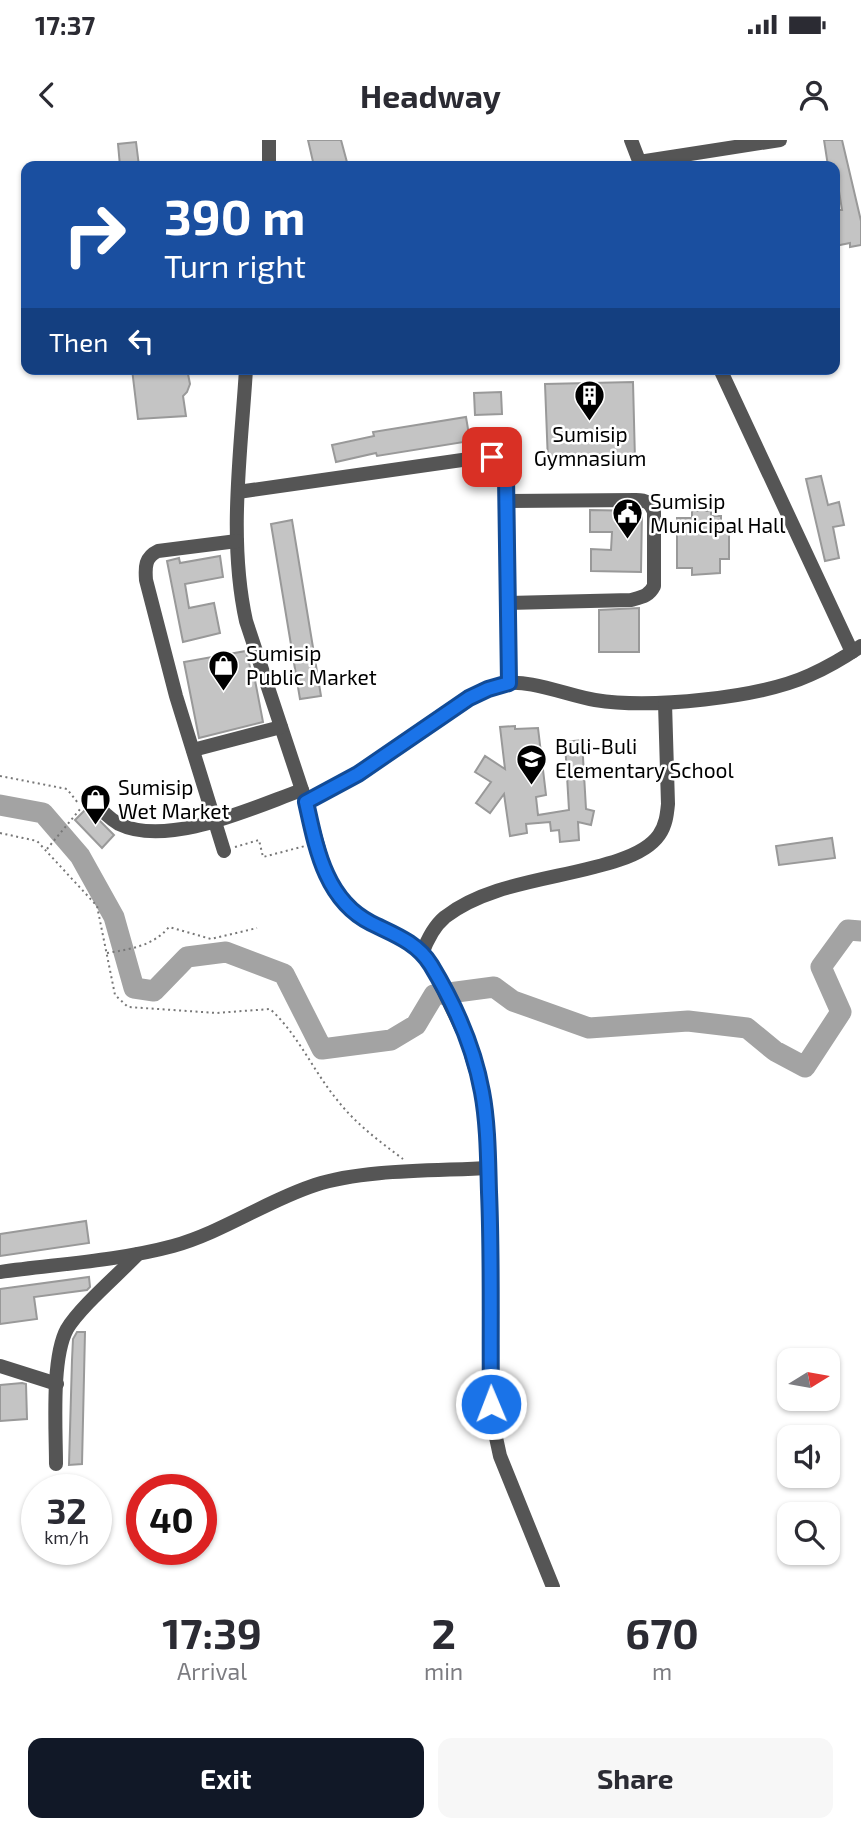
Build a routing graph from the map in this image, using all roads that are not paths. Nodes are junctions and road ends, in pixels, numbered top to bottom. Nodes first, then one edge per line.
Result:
1 (269, 140) edge
2 (631, 140) edge
3 (780, 140) edge
4 (270, 161) edge
5 (639, 161) edge
6 (658, 161) edge
7 (246, 375) edge
8 (723, 375) edge
9 (238, 492) junction
10 (508, 501) junction
11 (237, 541) junction
12 (508, 603) junction
13 (856, 649) edge
14 (509, 683) junction
15 (664, 702) junction
16 (281, 727) junction
17 (193, 750) junction
18 (304, 796) junction
19 (87, 803) road end
20 (215, 821) junction
21 (224, 851) road end
22 (422, 954) junction
23 (489, 1168) junction
24 (138, 1254) junction
25 (0, 1272) edge
26 (0, 1366) edge
27 (57, 1384) junction
28 (56, 1464) dead end
29 (553, 1587) edge

1 - 4 street
2 - 5 street
3 - 6 street
7 - 9 street
8 - 13 street
9 - 10 street
9 - 11 street
10 - 12 street
10 - 12 street
11 - 16 street
11 - 17 street
12 - 14 street
13 - 15 street
14 - 15 street
14 - 18 street
15 - 22 street
16 - 17 street
16 - 18 street
17 - 20 street
18 - 20 street
18 - 22 street
19 - 20 street
20 - 21 street
22 - 23 street
23 - 24 street
23 - 29 street
24 - 25 street
24 - 27 street
26 - 27 street
27 - 28 street

